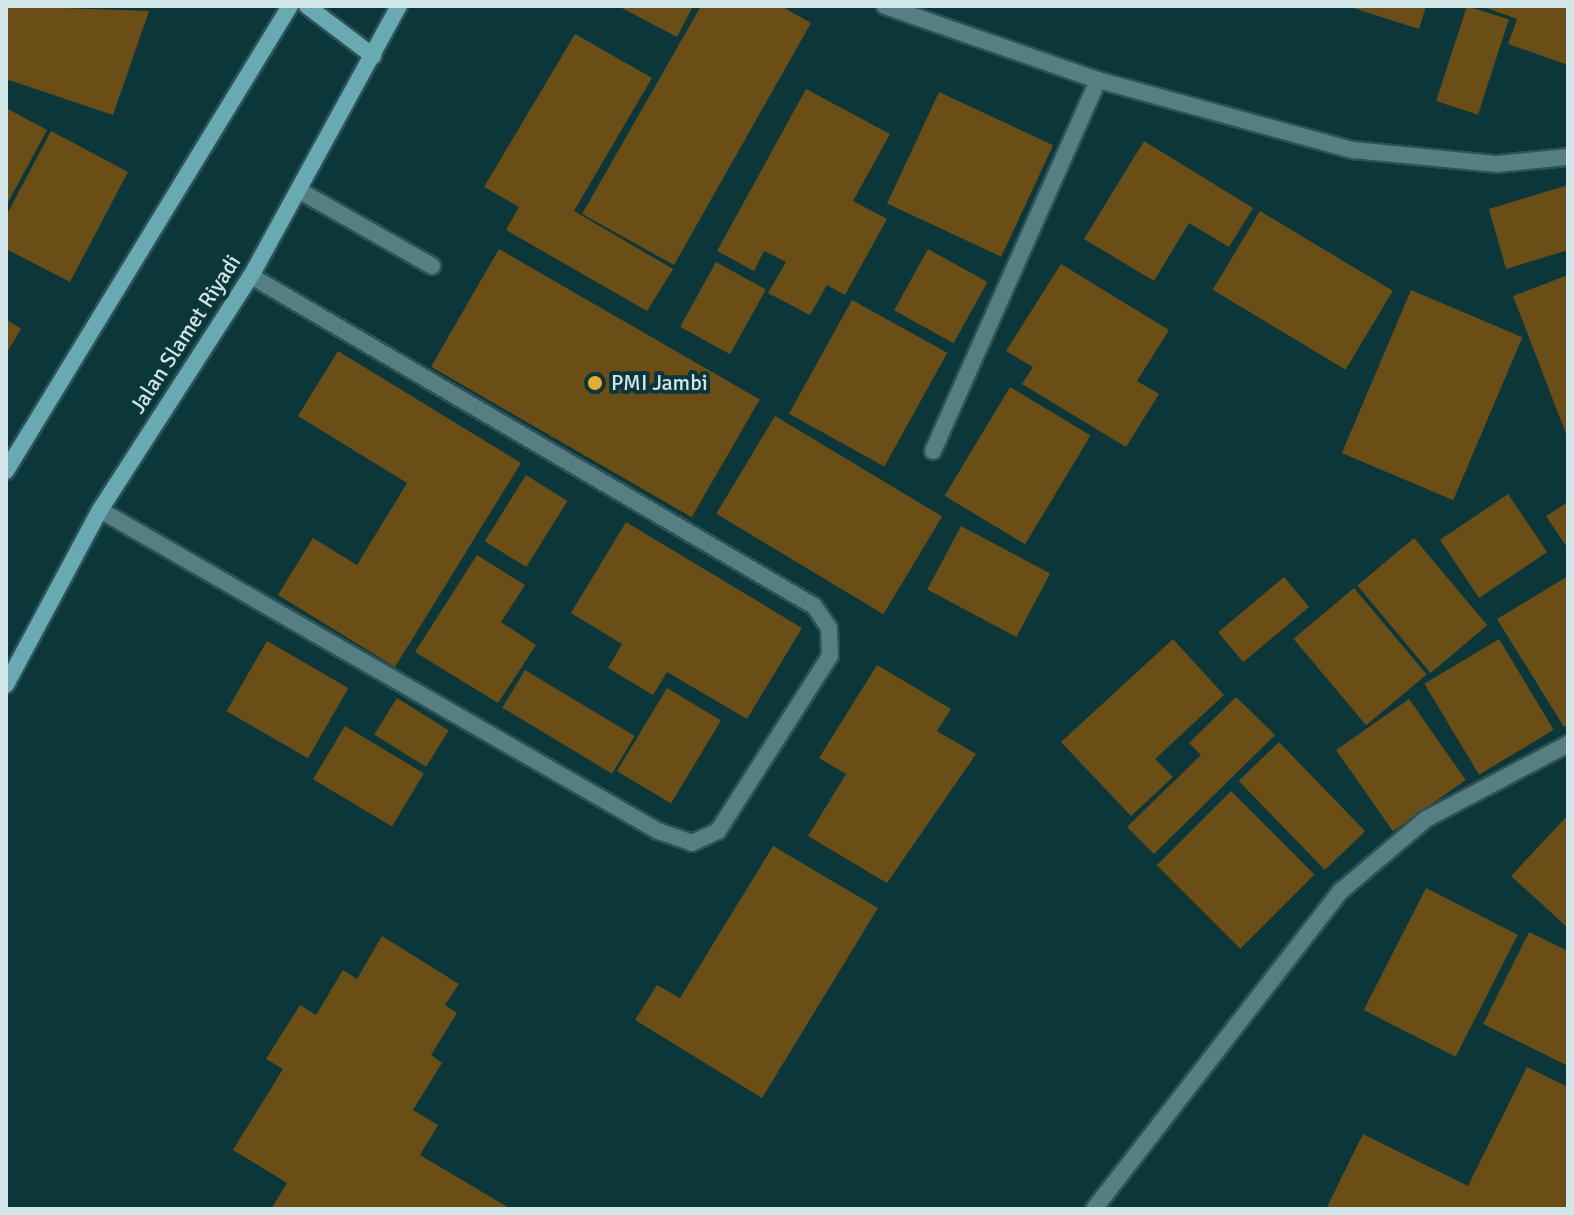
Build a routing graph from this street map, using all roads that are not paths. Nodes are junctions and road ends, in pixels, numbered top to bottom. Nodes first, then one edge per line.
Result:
1 (290, 6) edge
2 (307, 6) edge
3 (399, 6) edge
4 (885, 6) edge
5 (373, 56) junction
6 (1098, 80) junction
7 (1568, 157) edge
8 (300, 191) junction
9 (432, 266) dead end
10 (251, 276) junction
11 (933, 451) dead end
12 (6, 471) edge
13 (100, 510) junction
14 (6, 685) edge
15 (1568, 744) edge
16 (1094, 1209) edge

1 - 12 main road
2 - 5 main road
3 - 5 main road, Jalan Slamet Riyadi
4 - 6 street
5 - 8 main road, Jalan Slamet Riyadi
6 - 7 street
6 - 11 street
8 - 9 street
8 - 10 main road, Jalan Slamet Riyadi
10 - 13 main road, Jalan Slamet Riyadi
10 - 13 street
13 - 14 main road, Jalan Slamet Riyadi
15 - 16 street

